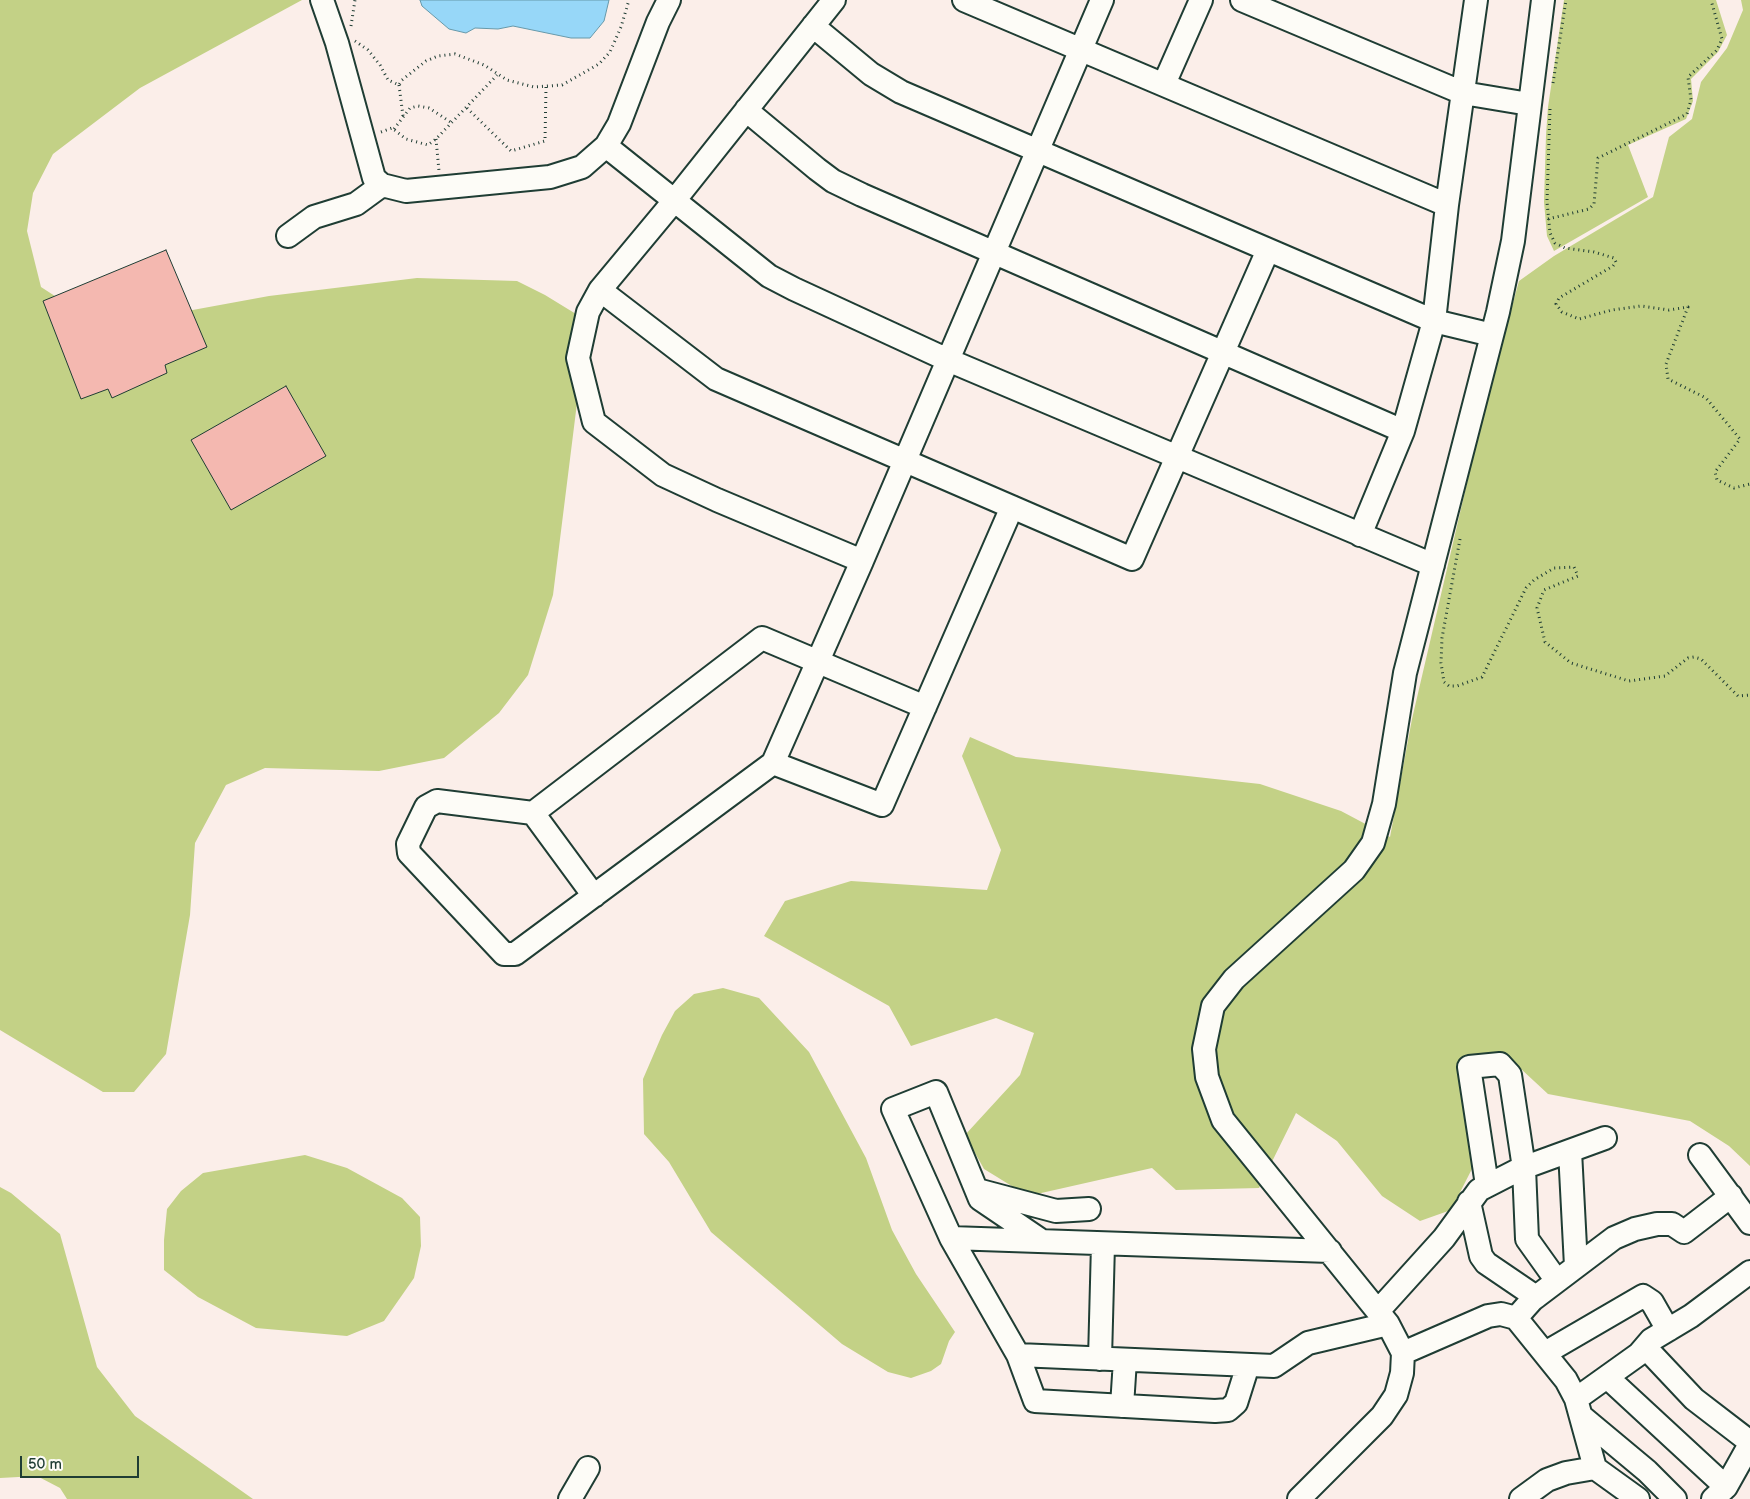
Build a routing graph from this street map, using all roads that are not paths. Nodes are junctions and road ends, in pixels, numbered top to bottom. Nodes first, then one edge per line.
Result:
1 (322, 0) edge
2 (669, 0) edge
3 (834, 0) edge
4 (964, 0) edge
5 (1102, 0) edge
6 (1202, 0) edge
7 (1242, 0) edge
8 (1476, 0) edge
9 (1542, 0) edge
10 (813, 26) junction
11 (1081, 49) junction
12 (1164, 84) junction
13 (1463, 93) junction
14 (1540, 104) junction
15 (746, 110) junction
16 (606, 146) junction
17 (1038, 151) junction
18 (382, 184) junction
19 (674, 201) junction
20 (1447, 205) junction
21 (288, 236) dead end
22 (1268, 250) junction
23 (994, 252) junction
24 (600, 290) junction
25 (1434, 321) junction
26 (1492, 335) junction
27 (1223, 352) junction
28 (948, 360) junction
29 (1404, 431) junction
30 (1177, 457) junction
31 (906, 460) junction
32 (1012, 507) junction
33 (1360, 535) junction
34 (862, 561) junction
35 (1433, 565) junction
36 (818, 662) junction
37 (925, 707) junction
38 (773, 763) junction
39 (532, 813) junction
40 (594, 896) junction
41 (1605, 1138) dead end
42 (1570, 1151) junction
43 (1700, 1155) dead end
44 (1524, 1168) junction
45 (1487, 1185) junction
46 (976, 1190) junction
47 (1730, 1196) junction
48 (1469, 1202) junction
49 (1089, 1209) dead end
50 (1750, 1223) edge
51 (951, 1238) junction
52 (1042, 1242) junction
53 (1103, 1244) junction
54 (1330, 1252) junction
55 (1576, 1266) junction
56 (1750, 1272) edge
57 (1557, 1281) junction
58 (1536, 1297) junction
59 (1383, 1318) junction
60 (1516, 1318) junction
61 (1668, 1330) junction
62 (1645, 1347) junction
63 (1402, 1353) junction
64 (1544, 1353) junction
65 (1018, 1355) junction
66 (1100, 1359) junction
67 (1124, 1360) junction
68 (1248, 1365) junction
69 (1606, 1377) junction
70 (1122, 1406) junction
71 (1579, 1408) junction
72 (1750, 1443) edge
73 (588, 1468) dead end
74 (1595, 1468) junction
75 (1720, 1493) edge
76 (570, 1499) edge
77 (1298, 1499) edge
78 (1521, 1499) edge
79 (1638, 1499) edge
80 (1675, 1499) edge

1 - 18 street
2 - 16 street
3 - 10 street
4 - 11 street
5 - 11 street
6 - 12 street
7 - 13 street
8 - 13 street
9 - 14 street
10 - 15 street
10 - 17 street
11 - 12 street
11 - 17 street
12 - 20 street
13 - 14 street
13 - 20 street
14 - 26 street
15 - 19 street
15 - 23 street
16 - 18 street
16 - 19 street
17 - 22 street
17 - 23 street
18 - 21 street
19 - 24 street
19 - 28 street
20 - 25 street
22 - 25 street
22 - 27 street
23 - 27 street
23 - 28 street
24 - 31 street
24 - 34 street
25 - 26 street
25 - 29 street
26 - 35 street
27 - 29 street
27 - 30 street
28 - 30 street
28 - 31 street
29 - 33 street
30 - 32 street
30 - 33 street
31 - 32 street
31 - 34 street
32 - 37 street
33 - 35 street
34 - 36 street
35 - 54 street
36 - 37 street
36 - 38 street
36 - 39 street
37 - 38 street
38 - 40 street
39 - 40 street
39 - 40 street
41 - 42 street
42 - 44 street
42 - 55 street
43 - 47 street
44 - 45 street
44 - 45 street
44 - 57 street
45 - 48 street
46 - 49 street
46 - 51 street
46 - 52 street
47 - 50 street
47 - 55 street
48 - 58 street
48 - 59 street
51 - 52 street
51 - 65 street
52 - 53 street
53 - 54 street
53 - 66 street
54 - 59 street
55 - 57 street
56 - 61 street
57 - 58 street
58 - 60 street
59 - 63 street
59 - 68 street
60 - 63 street
60 - 64 street
61 - 62 street
61 - 64 street
62 - 69 street
62 - 72 street
63 - 77 street
64 - 71 street
65 - 66 street
65 - 70 street
66 - 67 street
67 - 68 street
67 - 70 street
68 - 70 street
69 - 71 street
69 - 75 street
71 - 74 street
71 - 80 street
72 - 75 street
73 - 76 street
74 - 78 street
74 - 79 street

